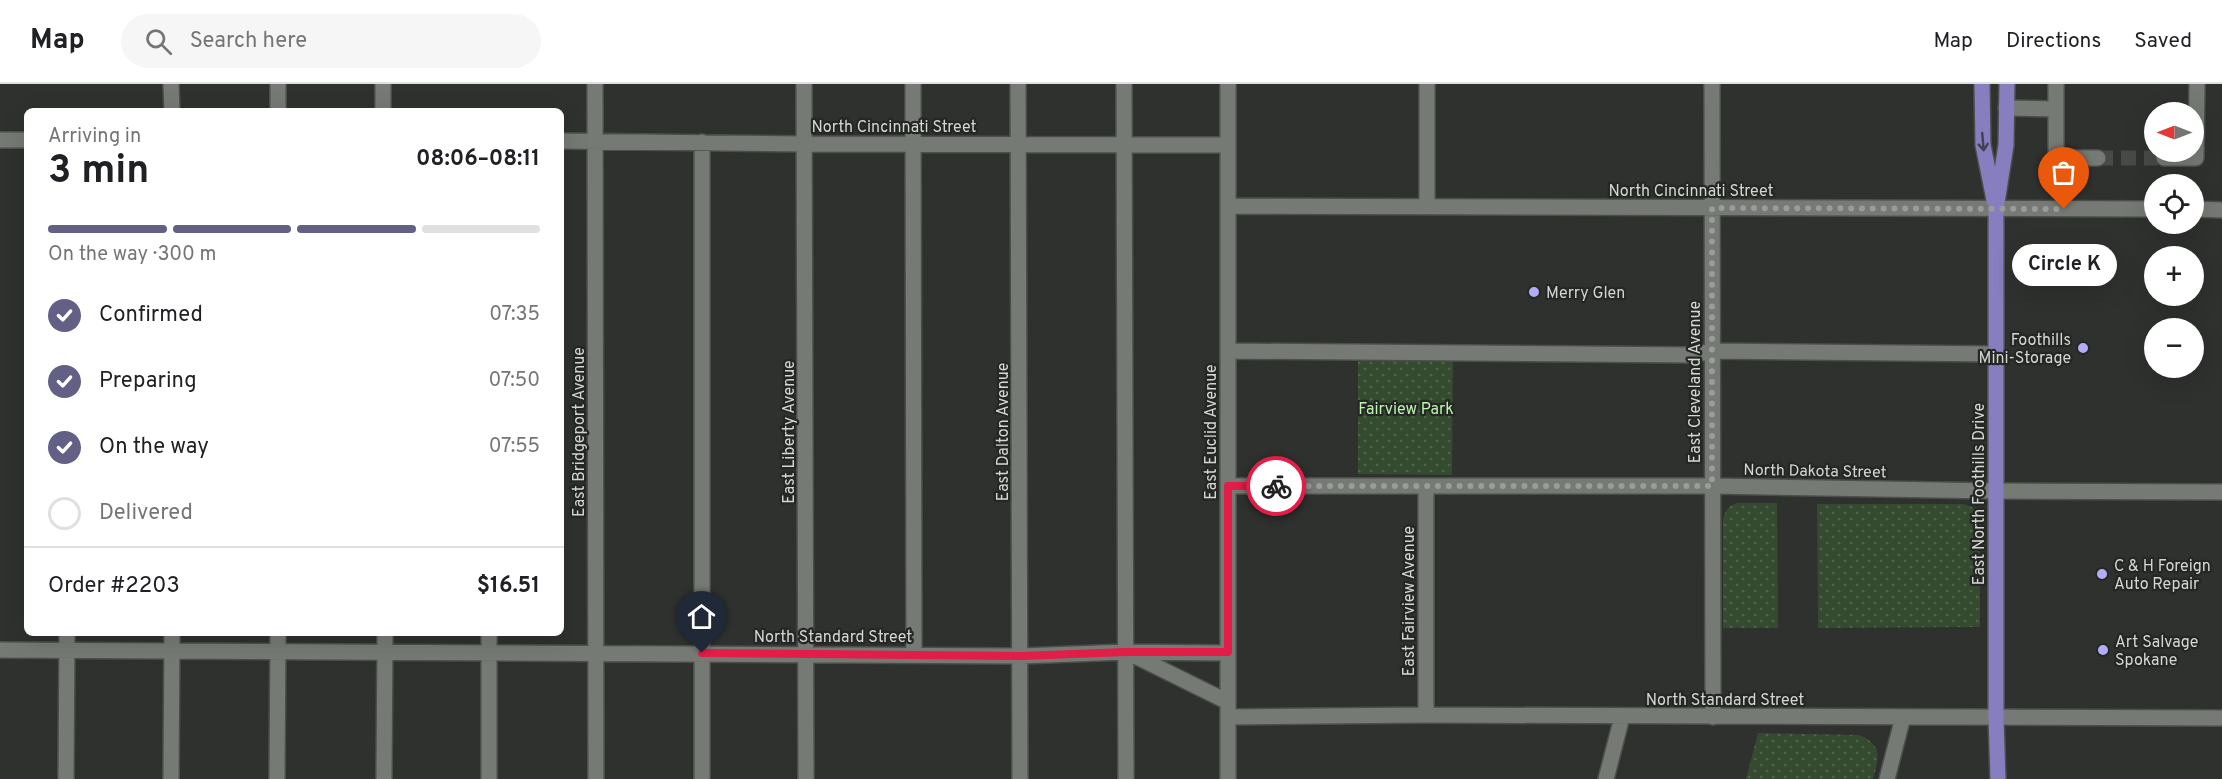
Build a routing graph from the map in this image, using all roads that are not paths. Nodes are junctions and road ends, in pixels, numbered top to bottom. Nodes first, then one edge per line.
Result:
1 (171, 84) edge
2 (278, 84) edge
3 (383, 84) edge
4 (595, 84) edge
5 (804, 84) edge
6 (914, 84) edge
7 (1018, 84) edge
8 (1124, 84) edge
9 (1227, 84) edge
10 (1427, 84) edge
11 (1712, 84) edge
12 (1982, 84) edge
13 (2007, 84) edge
14 (2056, 84) edge
15 (2197, 84) edge
16 (2197, 102) edge
17 (171, 108) edge
18 (278, 108) edge
19 (383, 108) edge
20 (2006, 108) junction
21 (2056, 109) junction
22 (0, 140) edge
23 (24, 140) edge
24 (564, 141) edge
25 (596, 141) junction
26 (702, 142) junction
27 (804, 144) junction
28 (914, 144) junction
29 (1018, 144) junction
30 (1124, 145) junction
31 (1228, 145) junction
32 (2098, 158) tunnel mouth
33 (1228, 206) junction
34 (1427, 207) junction
35 (1712, 208) junction
36 (1996, 209) junction
37 (2144, 209) edge
38 (2204, 209) edge
39 (2222, 210) edge
40 (1228, 351) junction
41 (1712, 351) junction
42 (1996, 354) junction
43 (1228, 486) junction
44 (1426, 486) junction
45 (1712, 486) junction
46 (1996, 491) junction
47 (2222, 492) edge
48 (67, 636) edge
49 (172, 636) edge
50 (278, 636) edge
51 (386, 636) edge
52 (489, 636) edge
53 (0, 650) edge
54 (67, 651) junction
55 (172, 651) junction
56 (278, 652) junction
57 (597, 652) junction
58 (1126, 652) junction
59 (1228, 652) junction
60 (386, 653) junction
61 (489, 653) junction
62 (702, 653) junction
63 (807, 654) junction
64 (914, 655) junction
65 (1021, 656) junction
66 (1228, 710) junction
67 (1426, 716) junction
68 (1622, 717) junction
69 (1713, 717) junction
70 (1903, 717) junction
71 (1996, 718) junction
72 (2222, 718) edge
73 (66, 779) edge
74 (171, 779) edge
75 (277, 779) edge
76 (384, 779) edge
77 (489, 779) edge
78 (596, 779) edge
79 (702, 779) edge
80 (806, 779) edge
81 (1020, 779) edge
82 (1126, 779) edge
83 (1228, 779) edge
84 (1606, 779) edge
85 (1887, 779) edge
86 (1998, 779) edge

1 - 17 street
2 - 18 street
3 - 19 street
4 - 25 street, East Bridgeport Avenue
5 - 27 street, East Liberty Avenue
6 - 28 street
7 - 29 street, East Dalton Avenue
8 - 30 street
9 - 31 street, East Euclid Avenue
10 - 34 street
11 - 35 street, East Cleveland Avenue
12 -> 36 main road, East North Foothills Drive
13 - 20 main road, East North Foothills Drive
14 - 21 street
15 - 16 street
20 - 21 street
20 - 36 main road, East North Foothills Drive
21 - 32 street
22 - 23 street
24 - 25 street, North Cincinnati Street
25 - 26 street, North Cincinnati Street
25 - 57 street, East Bridgeport Avenue
26 - 27 street, North Cincinnati Street
26 - 62 street
27 - 28 street, North Cincinnati Street
27 - 63 street, East Liberty Avenue
28 - 29 street, North Cincinnati Street
28 - 64 street
29 - 30 street, North Cincinnati Street
29 - 65 street, East Dalton Avenue
30 - 31 street, North Cincinnati Street
30 - 58 street
31 - 33 street, East Euclid Avenue
33 - 34 street, North Cincinnati Street
33 - 40 street, East Euclid Avenue
34 - 35 street, North Cincinnati Street
35 - 36 street, North Cincinnati Street
35 - 41 street, East Cleveland Avenue
36 - 37 street, North Cincinnati Street
36 - 42 main road, East North Foothills Drive
38 - 39 street
40 - 41 street
40 - 43 street, East Euclid Avenue
41 - 42 street
41 - 45 street, East Cleveland Avenue
42 - 46 main road, East North Foothills Drive
43 - 44 street, North Dakota Street
43 - 59 street, East Euclid Avenue
44 - 45 street, North Dakota Street
44 - 67 street, East Fairview Avenue
45 - 46 street, North Dakota Street
45 - 69 street, East Cleveland Avenue
46 - 47 street, North Dakota Street
46 - 71 main road, East North Foothills Drive
48 - 54 street
49 - 55 street
50 - 56 street
51 - 60 street
52 - 61 street
53 - 54 street, North Standard Street
54 - 55 street, North Standard Street
54 - 73 street
55 - 56 street, North Standard Street
55 - 74 street
56 - 60 street, North Standard Street
56 - 75 street
57 - 61 street, North Standard Street
57 - 62 street, North Standard Street
57 - 78 street, East Bridgeport Avenue
58 - 59 street, North Standard Street
58 - 65 street, North Standard Street
58 - 66 street, North Standard Street
58 - 82 street
59 - 66 street, East Euclid Avenue
60 - 61 street, North Standard Street
60 - 76 street
61 - 77 street
62 - 63 street, North Standard Street
62 - 79 street
63 - 64 street, North Standard Street
63 - 80 street, East Liberty Avenue
64 - 65 street, North Standard Street
65 - 81 street, East Dalton Avenue
66 - 67 street, North Standard Street
66 - 83 street, East Euclid Avenue
67 - 68 street, North Standard Street
68 - 69 street, North Standard Street
68 - 84 street
69 - 70 street, North Standard Street
70 - 71 street, North Standard Street
70 - 85 street
71 - 72 street, North Standard Street
71 - 86 main road, East North Foothills Drive

